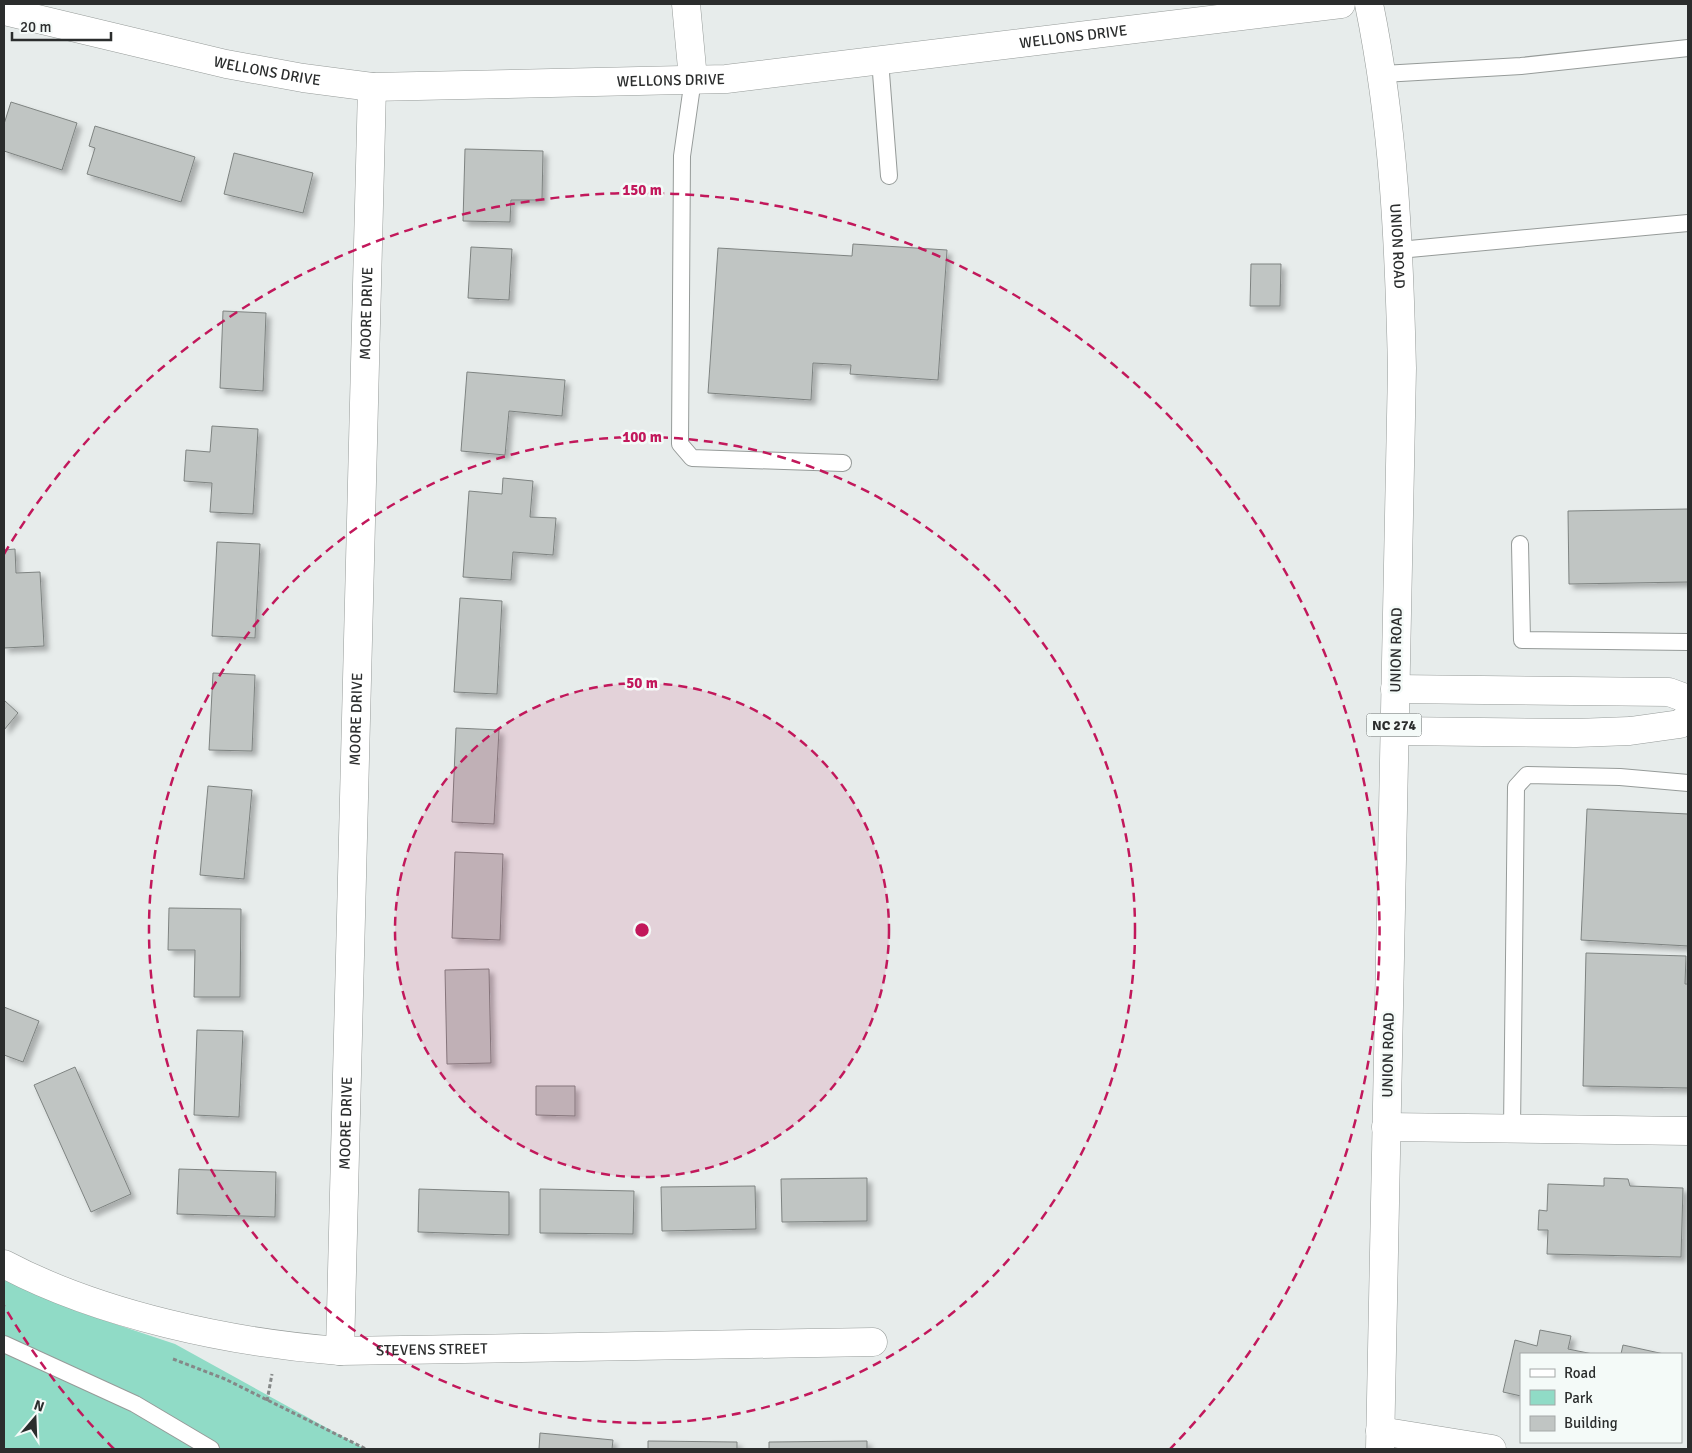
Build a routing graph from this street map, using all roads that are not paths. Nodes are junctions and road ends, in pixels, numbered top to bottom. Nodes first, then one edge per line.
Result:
1 (686, 4) edge
2 (1341, 4) edge
3 (1369, 4) edge
4 (4, 11) edge
5 (1688, 48) edge
6 (880, 60) junction
7 (1383, 74) junction
8 (693, 79) junction
9 (372, 87) junction
10 (889, 176) dead end
11 (1688, 223) edge
12 (1399, 250) junction
13 (843, 463) dead end
14 (1520, 544) dead end
15 (1688, 642) edge
16 (1395, 690) junction
17 (1688, 699) edge
18 (1688, 717) edge
19 (1394, 731) junction
20 (1688, 783) edge
21 (1386, 1127) junction
22 (1512, 1129) junction
23 (1688, 1131) edge
24 (4, 1264) edge
25 (873, 1342) dead end
26 (4, 1344) edge
27 (340, 1351) junction
28 (1380, 1440) edge
29 (211, 1449) edge
30 (1492, 1449) edge

1 - 8 street
2 - 6 street, WELLONS DRIVE
3 - 7 street, UNION ROAD / NC 274
4 - 9 street, WELLONS DRIVE
5 - 7 lane
6 - 8 street, WELLONS DRIVE
6 - 10 lane
7 - 12 street, UNION ROAD / NC 274
8 - 9 street, WELLONS DRIVE
8 - 13 lane
9 - 27 street, MOORE DRIVE
11 - 12 lane
12 - 16 street, UNION ROAD / NC 274
14 - 15 lane
16 - 17 street
16 - 19 street, UNION ROAD / NC 274
18 - 19 street
19 - 21 street, UNION ROAD / NC 274
20 - 22 lane
21 - 22 street
21 - 28 street, UNION ROAD / NC 274
22 - 23 street
24 - 27 street, STEVENS STREET
25 - 27 street, STEVENS STREET
26 - 29 lane
28 - 30 street

